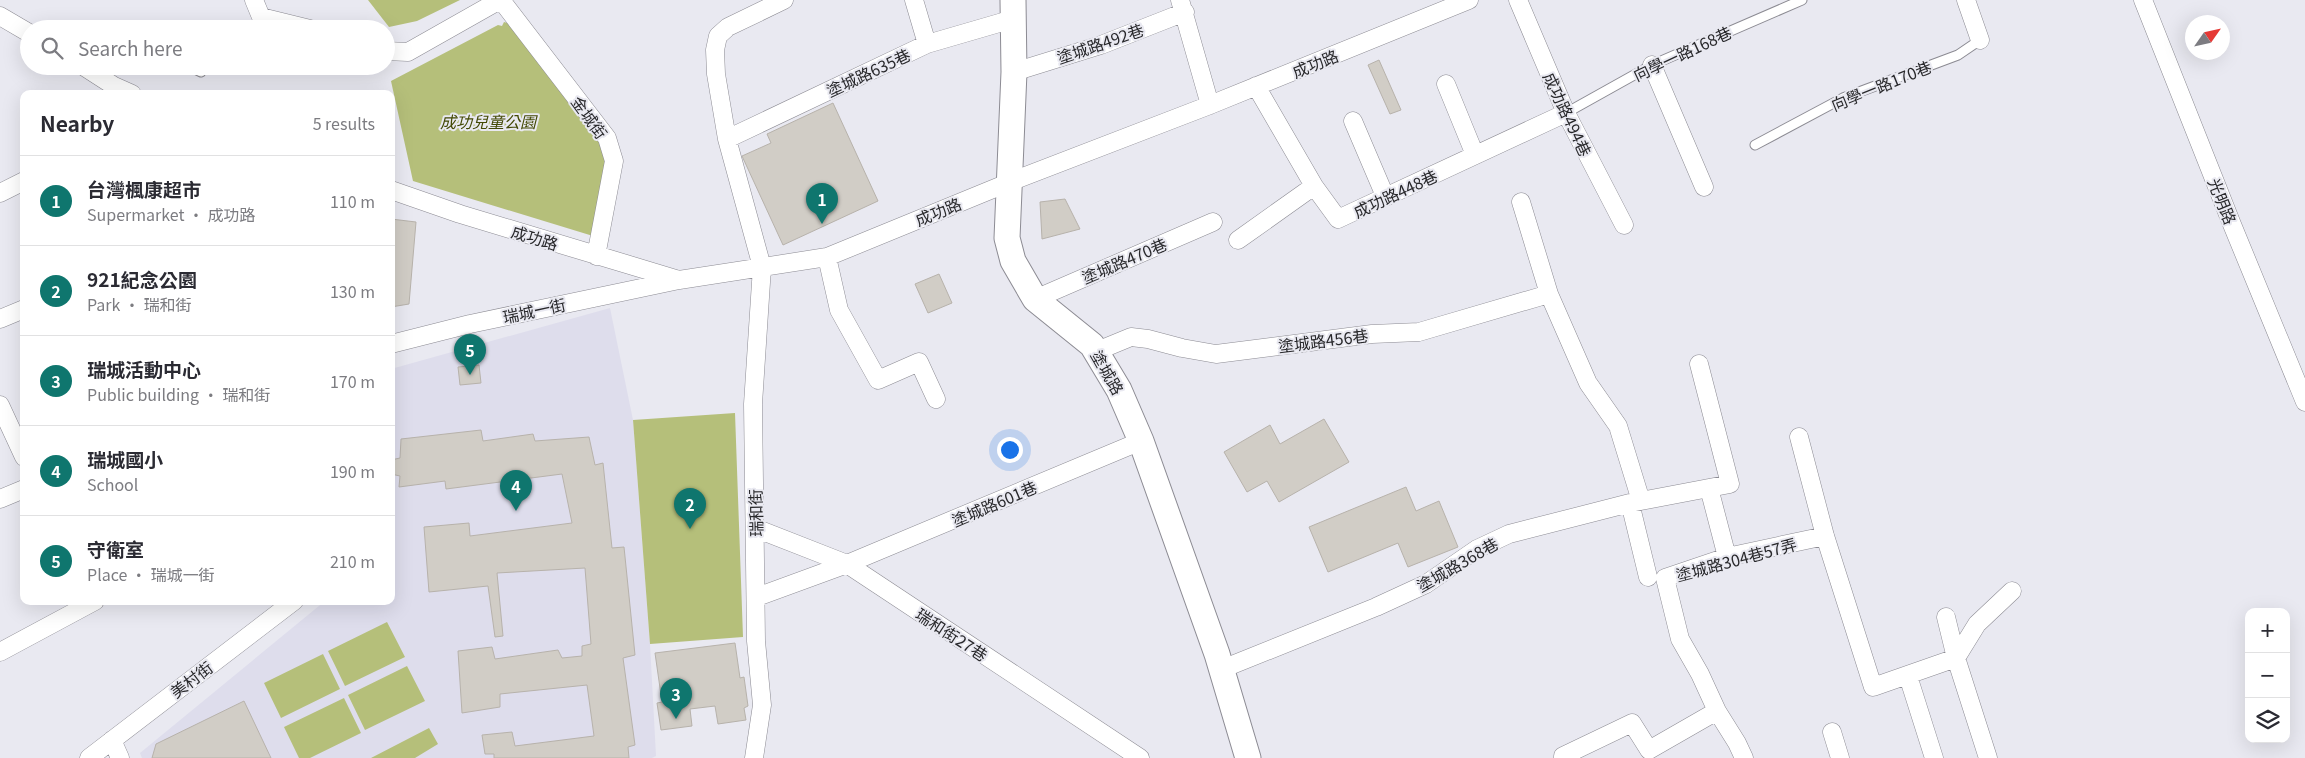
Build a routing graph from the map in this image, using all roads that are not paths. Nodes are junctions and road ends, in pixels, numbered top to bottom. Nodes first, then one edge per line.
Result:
1 (254, 0) edge
2 (500, 0) edge
3 (784, 0) edge
4 (914, 0) edge
5 (1469, 0) edge
6 (1518, 0) edge
7 (1802, 0) edge
8 (1966, 0) edge
9 (2143, 0) edge
10 (1182, 3) edge
11 (1013, 10) edge
12 (0, 16) edge
13 (257, 20) edge
14 (20, 28) edge
15 (1980, 40) joint
16 (926, 44) junction
17 (395, 51) edge
18 (1652, 64) junction
19 (1014, 72) junction
20 (98, 75) edge
21 (1446, 84) dead end
22 (1256, 86) junction
23 (112, 90) edge
24 (1210, 105) junction
25 (1566, 113) junction
26 (1353, 121) dead end
27 (727, 139) junction
28 (1755, 145) dead end
29 (1475, 155) junction
30 (1010, 182) junction
31 (20, 183) edge
32 (1314, 186) junction
33 (1704, 187) dead end
34 (395, 191) edge
35 (0, 193) edge
36 (1385, 196) junction
37 (1521, 202) dead end
38 (1213, 222) dead end
39 (1624, 225) dead end
40 (1238, 240) dead end
41 (596, 256) junction
42 (827, 257) junction
43 (762, 267) junction
44 (679, 280) junction
45 (1549, 294) junction
46 (1035, 299) junction
47 (20, 312) edge
48 (0, 320) edge
49 (395, 343) edge
50 (1097, 351) junction
51 (1699, 364) dead end
52 (936, 399) dead end
53 (2305, 402) edge
54 (0, 405) edge
55 (1799, 437) dead end
56 (1141, 441) junction
57 (20, 448) edge
58 (1709, 488) junction
59 (20, 491) edge
60 (0, 499) edge
61 (1636, 502) junction
62 (755, 528) junction
63 (1825, 536) junction
64 (1727, 558) junction
65 (847, 564) junction
66 (1648, 577) dead end
67 (2012, 590) dead end
68 (757, 597) junction
69 (88, 605) edge
70 (285, 605) edge
71 (1946, 616) dead end
72 (0, 652) edge
73 (1956, 658) junction
74 (1222, 669) junction
75 (1908, 676) junction
76 (1717, 711) junction
77 (1832, 732) dead end
78 (112, 740) junction
79 (89, 758) edge
80 (120, 758) edge
81 (754, 758) edge
82 (1137, 758) edge
83 (1248, 758) edge
84 (1563, 758) edge
85 (1744, 758) edge
86 (1840, 758) edge
87 (1934, 758) edge
88 (1988, 758) edge

1 - 13 street
2 - 17 street
2 - 41 street, 金城街
3 - 27 street, 瑞和街
4 - 16 street
5 - 22 street, 成功路
6 - 25 street, 成功路494巷
7 - 18 lane, 向學一路168巷
8 - 15 street
9 - 53 street, 光明路
10 - 19 street, 塗城路492巷
10 - 24 street
11 - 16 street, 塗城路635巷
11 - 19 street, 塗城路
12 - 14 street
15 - 28 lane, 向學一路170巷
16 - 27 street, 塗城路635巷
18 - 25 lane, 向學一路168巷
18 - 33 street
19 - 30 street, 塗城路
20 - 23 street
21 - 29 street
22 - 24 street, 成功路
22 - 32 street, 成功路448巷
24 - 30 street, 成功路
25 - 29 street, 成功路448巷
25 - 39 street, 成功路494巷
26 - 36 street
27 - 43 street, 瑞和街
29 - 36 street, 成功路448巷
30 - 42 street, 成功路
30 - 46 street, 塗城路
31 - 35 street
32 - 36 street, 成功路448巷
32 - 40 street
34 - 41 street, 成功路
37 - 45 street
38 - 46 street, 塗城路470巷
41 - 44 street, 成功路
42 - 43 street, 成功路
42 - 52 street
43 - 44 street, 成功路
43 - 62 street, 瑞和街
44 - 49 street, 瑞城一街
45 - 50 street, 塗城路456巷
45 - 61 street
46 - 50 street, 塗城路
47 - 48 street
50 - 56 street, 塗城路
51 - 58 street, 塗城路368巷
54 - 57 street
55 - 63 street
56 - 65 street, 塗城路601巷
56 - 74 street, 塗城路
58 - 61 street, 塗城路368巷
58 - 64 street
59 - 60 street
61 - 66 street
61 - 74 street, 塗城路368巷
62 - 65 street, 瑞和街27巷
62 - 68 street, 瑞和街
63 - 64 street, 塗城路304巷57弄
63 - 75 street
64 - 76 street, 塗城路304巷57弄
65 - 68 street, 塗城路601巷
65 - 82 street, 瑞和街27巷
67 - 73 street
68 - 81 street, 瑞和街
69 - 72 street
70 - 78 street, 美村街
71 - 73 street
73 - 75 street
73 - 88 street
74 - 83 street, 塗城路
75 - 87 street
76 - 84 street
76 - 85 street, 塗城路304巷57弄
77 - 86 street
78 - 79 street, 美村街
78 - 80 street

